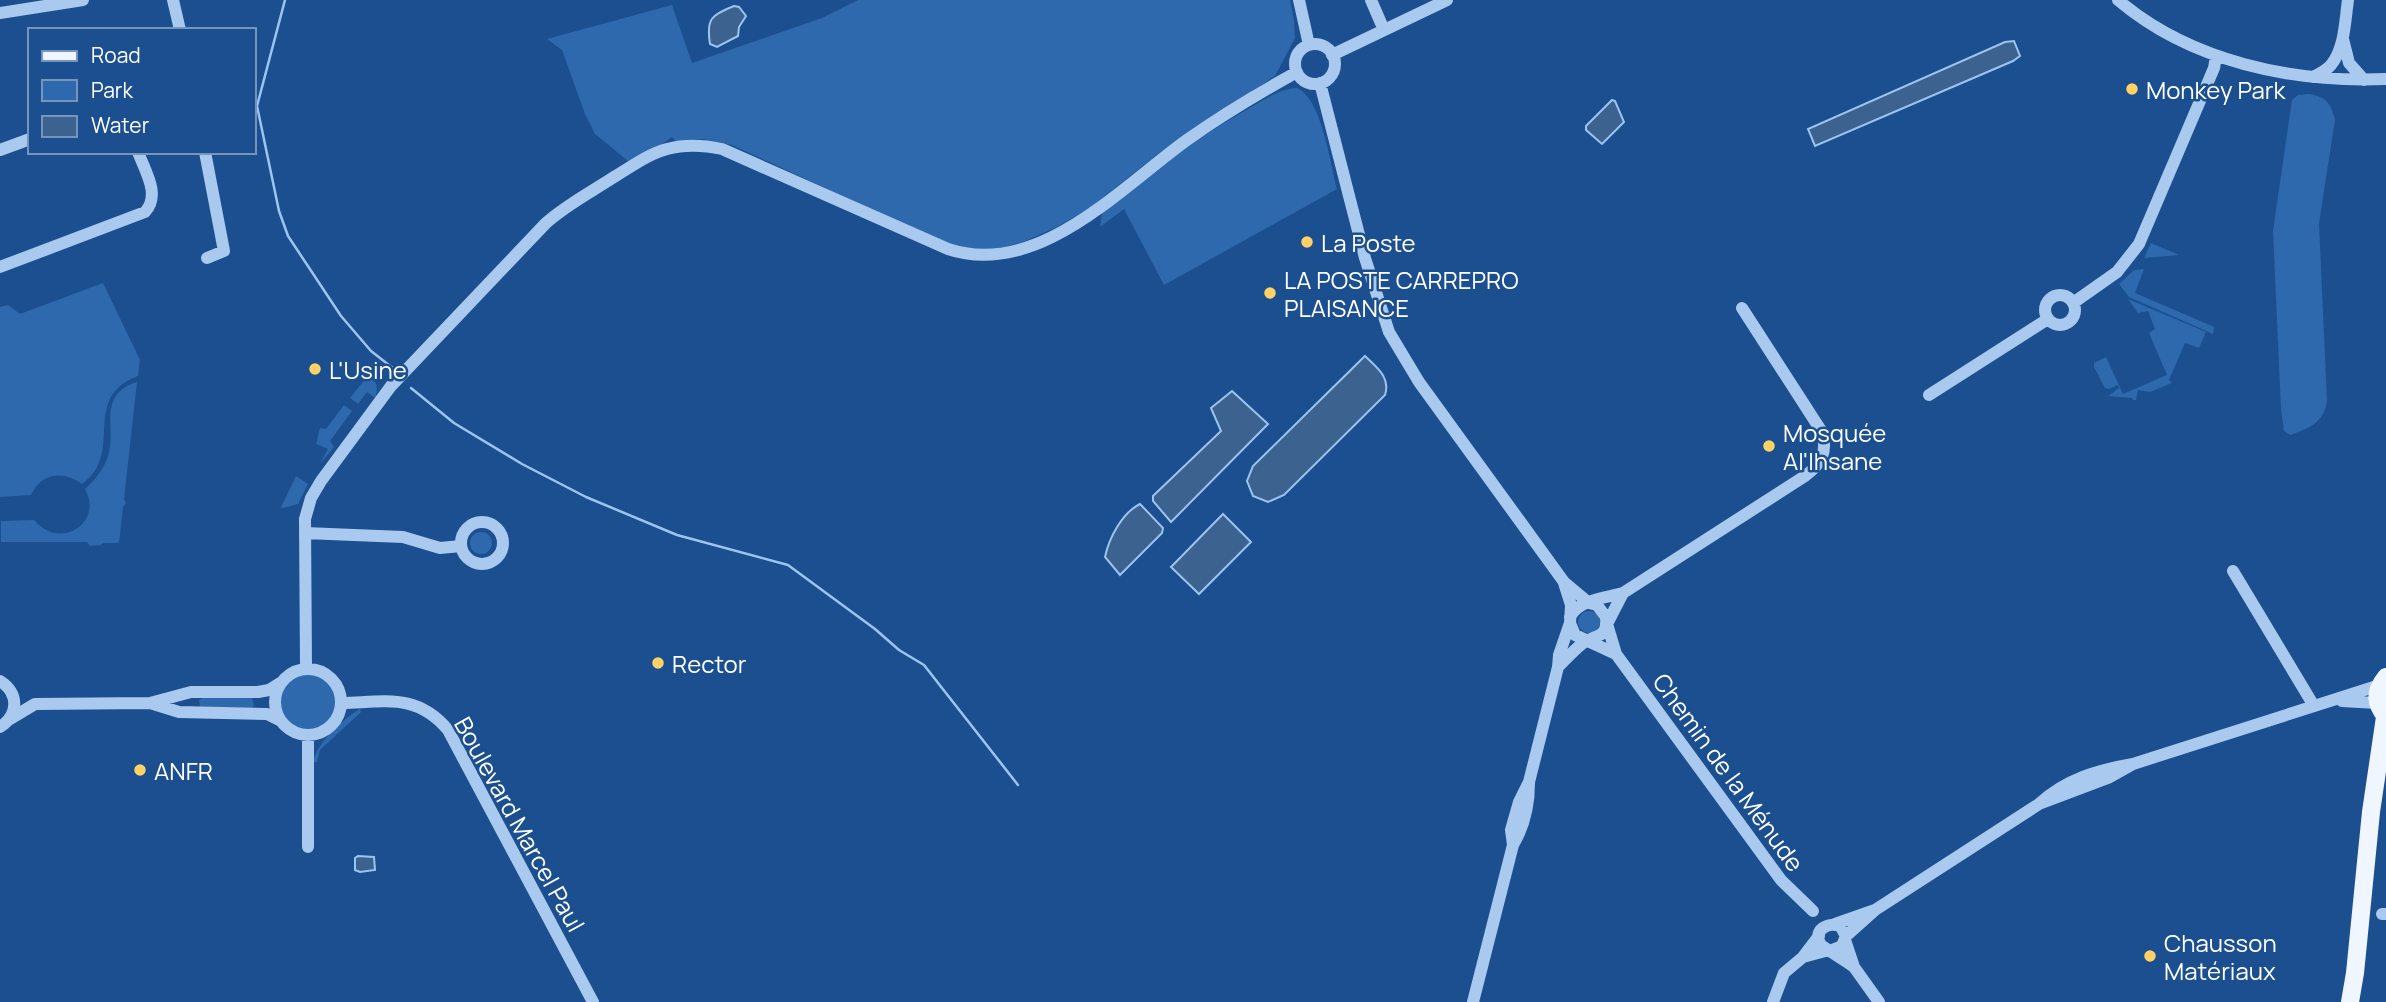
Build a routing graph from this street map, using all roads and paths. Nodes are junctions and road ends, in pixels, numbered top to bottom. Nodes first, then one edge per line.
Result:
1 (83, 0) edge
2 (173, 0) edge
3 (1299, 0) edge
4 (1371, 0) edge
5 (1447, 0) edge
6 (2119, 0) edge
7 (2348, 0) edge
8 (0, 13) edge
9 (180, 28) edge
10 (1384, 30) junction
11 (2343, 35) junction
12 (1309, 45) junction
13 (1332, 54) junction
14 (2216, 56) junction
15 (1297, 72) junction
16 (2313, 78) junction
17 (2386, 79) edge
18 (2364, 80) junction
19 (1320, 83) junction
20 (28, 140) edge
21 (0, 150) edge
22 (139, 154) edge
23 (205, 154) edge
24 (207, 258) dead end
25 (0, 267) edge
26 (2073, 303) junction
27 (1742, 308) dead end
28 (2048, 319) junction
29 (1929, 395) dead end
30 (305, 533) junction
31 (461, 546) dead end
32 (2233, 571) dead end
33 (1564, 582) junction
34 (1623, 593) junction
35 (1589, 603) junction
36 (1570, 620) junction
37 (1607, 624) junction
38 (1587, 640) junction
39 (1616, 654) junction
40 (1558, 667) junction
41 (306, 668) junction
42 (0, 681) edge
43 (280, 682) junction
44 (11, 691) junction
45 (179, 695) junction
46 (2383, 700) edge
47 (342, 702) junction
48 (150, 703) junction
49 (35, 704) junction
50 (2314, 706) junction
51 (179, 712) junction
52 (281, 721) junction
53 (4, 725) edge
54 (308, 735) junction
55 (2386, 752) edge
56 (2376, 771) junction
57 (308, 847) dead end
58 (1875, 910) junction
59 (1813, 911) junction
60 (1834, 924) junction
61 (1819, 934) junction
62 (1845, 938) junction
63 (1831, 950) junction
64 (1803, 957) junction
65 (1854, 967) junction
66 (593, 1002) edge
67 (1473, 1002) edge
68 (1773, 1002) edge
69 (1879, 1002) edge
70 (2350, 1002) edge

1 - 8 street
2 - 9 street
3 - 12 street
4 - 10 street
5 - 10 street
6 - 14 street
7 - 11 street
10 - 13 street
11 - 16 street
11 - 18 street
12 - 13 street
12 - 15 street
13 - 19 street
14 - 16 street
14 - 26 street
15 - 19 street
15 - 30 street
16 - 18 street
17 - 18 street
19 - 33 street
20 - 21 street
22 - 25 street
23 - 24 street
26 - 28 street
26 - 28 street
27 - 34 street
28 - 29 street
30 - 31 street
30 - 41 street
32 - 50 street
33 - 35 street
33 - 36 street
34 - 35 street
34 - 37 street
35 - 36 street
35 - 37 street
36 - 38 street
36 - 40 street
37 - 38 street
37 - 39 street, Chemin de la Ménude
38 - 39 street, Chemin de la Ménude
38 - 40 street
39 - 59 street, Chemin de la Ménude
40 - 67 street
41 - 43 street
41 - 47 street
42 - 44 street
43 - 45 street
43 - 52 street
44 - 49 street
44 - 53 street
45 - 48 street
45 - 51 street
46 - 50 street
46 - 56 main road
47 - 54 street
47 - 66 street, Boulevard Marcel Paul
48 - 49 street
48 - 51 street
49 - 53 street
50 - 58 street
51 - 52 street
52 - 54 street
54 - 57 street
55 - 56 main road
56 - 70 main road
58 - 60 street
58 - 62 street
59 - 60 street, Chemin de la Ménude
59 - 61 street, Chemin de la Ménude
60 - 61 street
60 - 62 street
61 - 63 street
61 - 64 street
62 - 63 street
62 - 65 street
63 - 64 street
63 - 65 street
64 - 68 street
65 - 69 street

